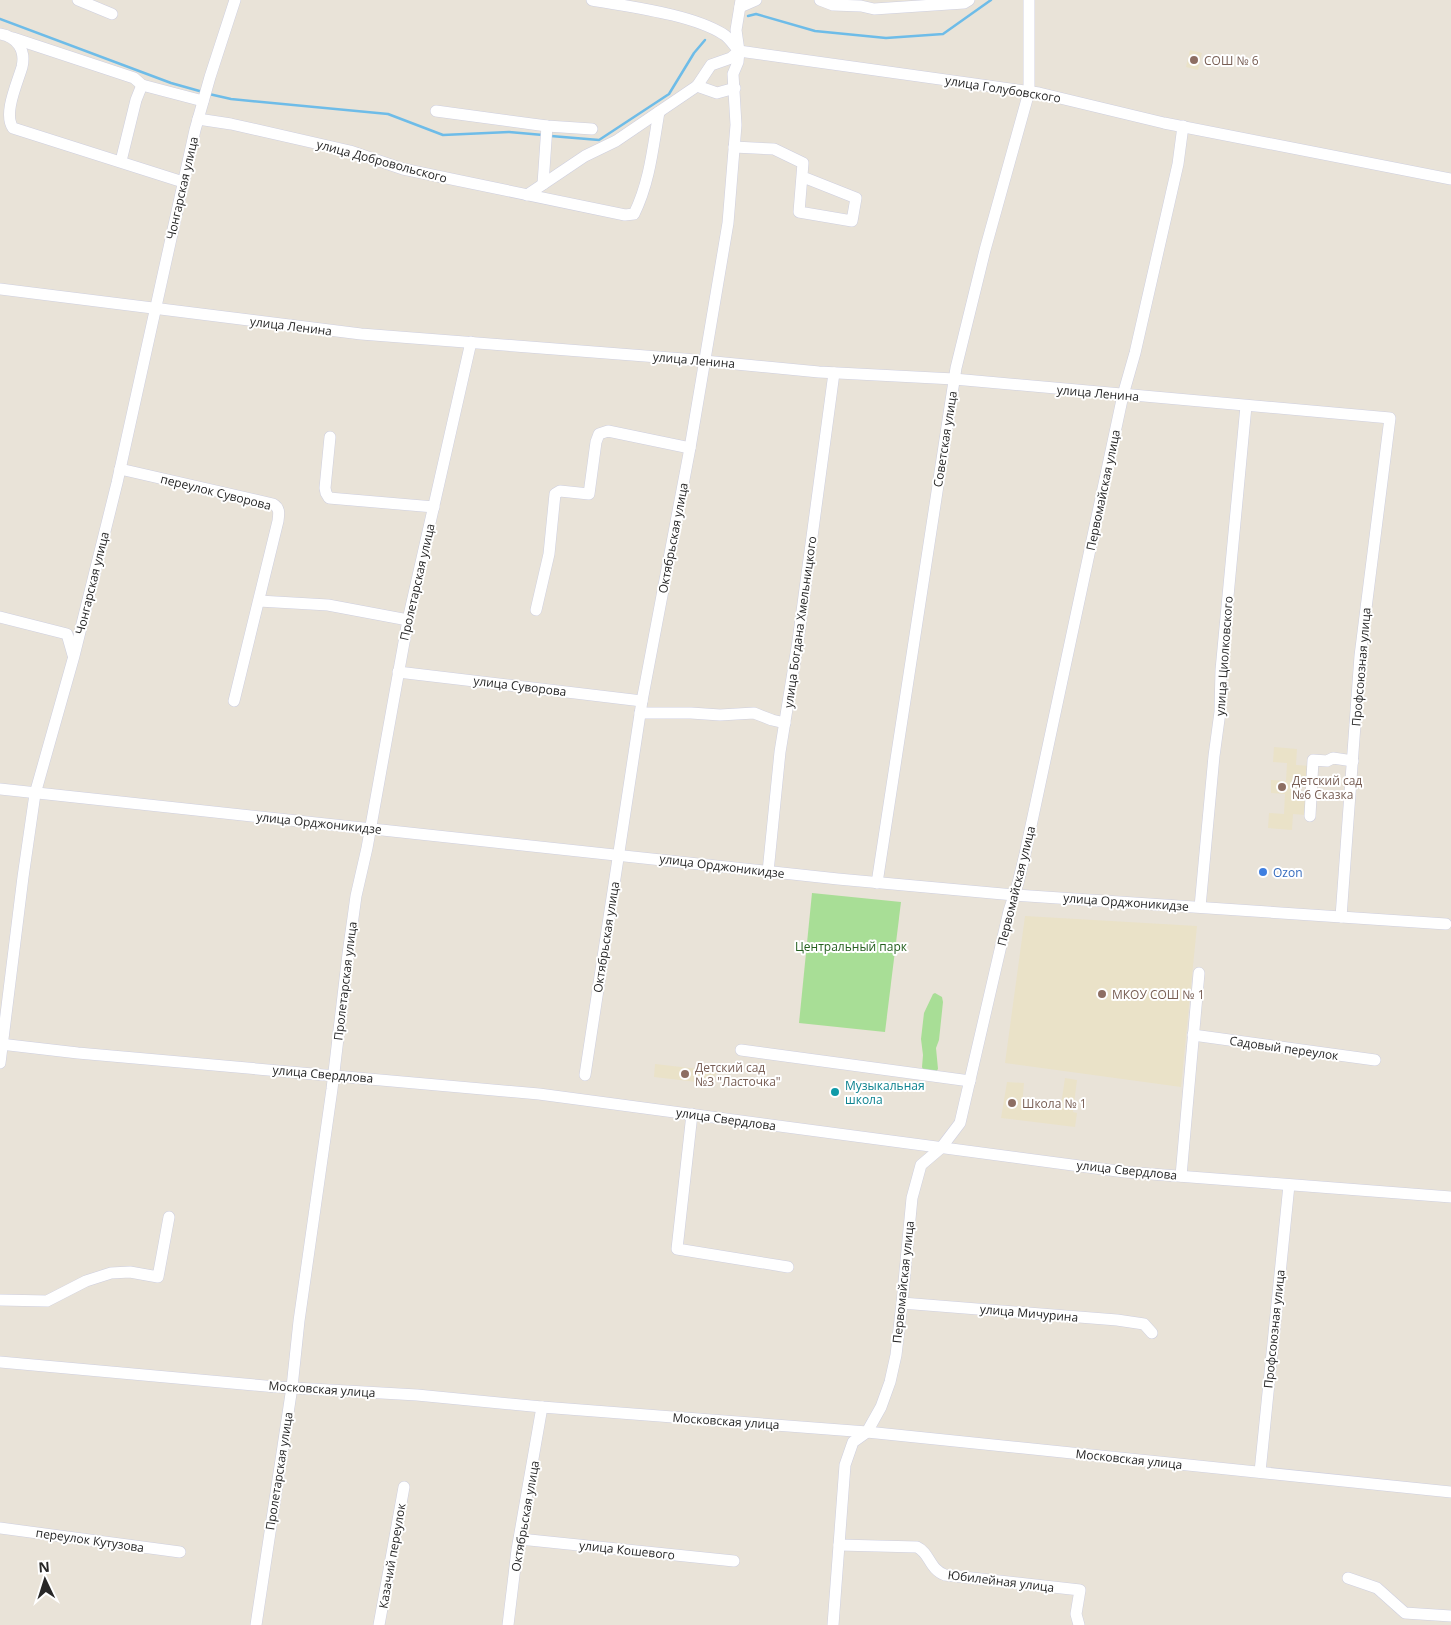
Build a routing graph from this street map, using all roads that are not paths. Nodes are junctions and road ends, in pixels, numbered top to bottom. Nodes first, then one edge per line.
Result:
1 (78, 0) edge
2 (235, 0) edge
3 (592, 0) edge
4 (756, 0) edge
5 (820, 0) edge
6 (969, 0) edge
7 (1029, 0) edge
8 (741, 4) edge
9 (112, 14) dead end
10 (0, 34) edge
11 (12, 38) junction
12 (739, 51) junction
13 (142, 86) junction
14 (697, 86) junction
15 (735, 88) junction
16 (1029, 92) junction
17 (203, 103) junction
18 (436, 111) dead end
19 (659, 112) junction
20 (198, 119) junction
21 (547, 126) junction
22 (1183, 126) junction
23 (592, 129) dead end
24 (734, 147) junction
25 (121, 161) junction
26 (802, 176) junction
27 (1451, 179) edge
28 (183, 182) junction
29 (543, 184) junction
30 (527, 195) junction
31 (0, 289) edge
32 (155, 309) junction
33 (471, 342) junction
34 (705, 361) junction
35 (834, 373) junction
36 (954, 379) junction
37 (1123, 396) junction
38 (1246, 406) junction
39 (1390, 418) joint
40 (330, 436) dead end
41 (690, 448) junction
42 (120, 469) junction
43 (434, 507) junction
44 (259, 601) junction
45 (536, 610) dead end
46 (0, 617) edge
47 (408, 620) junction
48 (74, 656) junction
49 (398, 672) junction
50 (234, 701) dead end
51 (642, 701) junction
52 (640, 713) junction
53 (785, 723) junction
54 (1353, 760) junction
55 (0, 790) edge
56 (36, 794) junction
57 (1310, 816) dead end
58 (370, 828) junction
59 (618, 855) junction
60 (768, 872) junction
61 (877, 883) junction
62 (1014, 895) junction
63 (1200, 907) junction
64 (1341, 917) junction
65 (1446, 924) dead end
66 (1199, 973) dead end
67 (1193, 1035) junction
68 (2, 1044) edge
69 (741, 1050) dead end
70 (1375, 1060) dead end
71 (0, 1063) edge
72 (333, 1075) junction
73 (585, 1075) dead end
74 (970, 1081) junction
75 (692, 1114) junction
76 (941, 1148) junction
77 (1181, 1176) junction
78 (1289, 1185) junction
79 (1451, 1197) edge
80 (169, 1218) dead end
81 (788, 1267) dead end
82 (0, 1300) edge
83 (902, 1302) junction
84 (1152, 1333) dead end
85 (0, 1362) edge
86 (292, 1387) junction
87 (542, 1407) junction
88 (867, 1432) junction
89 (1260, 1472) junction
90 (404, 1486) dead end
91 (1451, 1492) edge
92 (0, 1528) edge
93 (520, 1539) junction
94 (839, 1545) junction
95 (180, 1552) dead end
96 (734, 1562) dead end
97 (1348, 1578) dead end
98 (1451, 1616) edge
99 (256, 1625) edge
100 (379, 1625) edge
101 (508, 1625) edge
102 (833, 1625) edge
103 (1079, 1625) edge

1 - 9 street
2 - 17 street, Чонгарская улица
3 - 12 street
4 - 8 street
5 - 6 street
7 - 16 street, Советская улица
8 - 12 street, Октябрьская улица
10 - 11 street
11 - 13 street
11 - 25 street
12 - 14 street
12 - 15 street, Октябрьская улица
12 - 16 street, улица Голубовского
13 - 17 street
13 - 25 street
14 - 15 street
14 - 19 street
15 - 24 street, Октябрьская улица
16 - 22 street, улица Голубовского
16 - 36 street, Советская улица
17 - 20 street, Чонгарская улица
18 - 21 street
19 - 29 street
19 - 30 street, улица Добровольского
20 - 28 street, Чонгарская улица
20 - 30 street, улица Добровольского
21 - 23 street
21 - 29 street
22 - 27 street, улица Голубовского
22 - 37 street, Первомайская улица
24 - 26 street
24 - 34 street, Октябрьская улица
25 - 28 street
26 - 26 street
28 - 32 street, Чонгарская улица
29 - 30 street
31 - 32 street, улица Ленина
32 - 33 street, улица Ленина
32 - 42 street, Чонгарская улица
33 - 34 street, улица Ленина
33 - 43 street, Пролетарская улица
34 - 35 street, улица Ленина
34 - 41 street, Октябрьская улица
35 - 36 street, улица Ленина
35 - 53 street, улица Богдана Хмельницкого
36 - 37 street, улица Ленина
36 - 61 street, Советская улица
37 - 38 street, улица Ленина
37 - 62 street, Первомайская улица
38 - 39 street, улица Ленина
38 - 63 street, улица Циолковского
39 - 54 street, Профсоюзная улица
40 - 43 street
41 - 45 street
41 - 51 street, Октябрьская улица
42 - 44 street, переулок Суворова
42 - 48 street, Чонгарская улица
43 - 47 street, Пролетарская улица
44 - 47 street
44 - 50 street, переулок Суворова
46 - 48 street
47 - 49 street, Пролетарская улица
48 - 56 street, Чонгарская улица
49 - 51 street, улица Суворова
49 - 58 street, Пролетарская улица
51 - 52 street, Октябрьская улица
52 - 53 street
52 - 59 street, Октябрьская улица
53 - 60 street, улица Богдана Хмельницкого
54 - 57 street
54 - 64 street, Профсоюзная улица
55 - 56 street, улица Орджоникидзе
56 - 58 street, улица Орджоникидзе
56 - 68 street, Чонгарская улица
58 - 59 street, улица Орджоникидзе
58 - 72 street, Пролетарская улица
59 - 60 street, улица Орджоникидзе
59 - 73 street, Октябрьская улица
60 - 61 street, улица Орджоникидзе
61 - 62 street, улица Орджоникидзе
62 - 63 street, улица Орджоникидзе
62 - 74 street, Первомайская улица
63 - 64 street, улица Орджоникидзе
64 - 65 street, улица Орджоникидзе
66 - 67 street
67 - 70 street, Садовый переулок
67 - 77 street
68 - 71 street, Чонгарская улица
68 - 72 street, улица Свердлова
69 - 74 street
72 - 75 street, улица Свердлова
72 - 86 street, Пролетарская улица
74 - 76 street, Первомайская улица
75 - 76 street, улица Свердлова
75 - 81 street
76 - 77 street, улица Свердлова
76 - 83 street, Первомайская улица
77 - 78 street, улица Свердлова
78 - 79 street, улица Свердлова
78 - 89 street, Профсоюзная улица
80 - 82 street
83 - 84 street, улица Мичурина
83 - 88 street, Первомайская улица
85 - 86 street, Московская улица
86 - 87 street, Московская улица
86 - 99 street, Пролетарская улица
87 - 88 street, Московская улица
87 - 93 street, Октябрьская улица
88 - 89 street, Московская улица
88 - 94 street, Первомайская улица
89 - 91 street, Московская улица
90 - 100 street, Казачий переулок
92 - 95 street, переулок Кутузова
93 - 96 street, улица Кошевого
93 - 101 street, Октябрьская улица
94 - 102 street, Первомайская улица
94 - 103 street, Юбилейная улица
97 - 98 street

